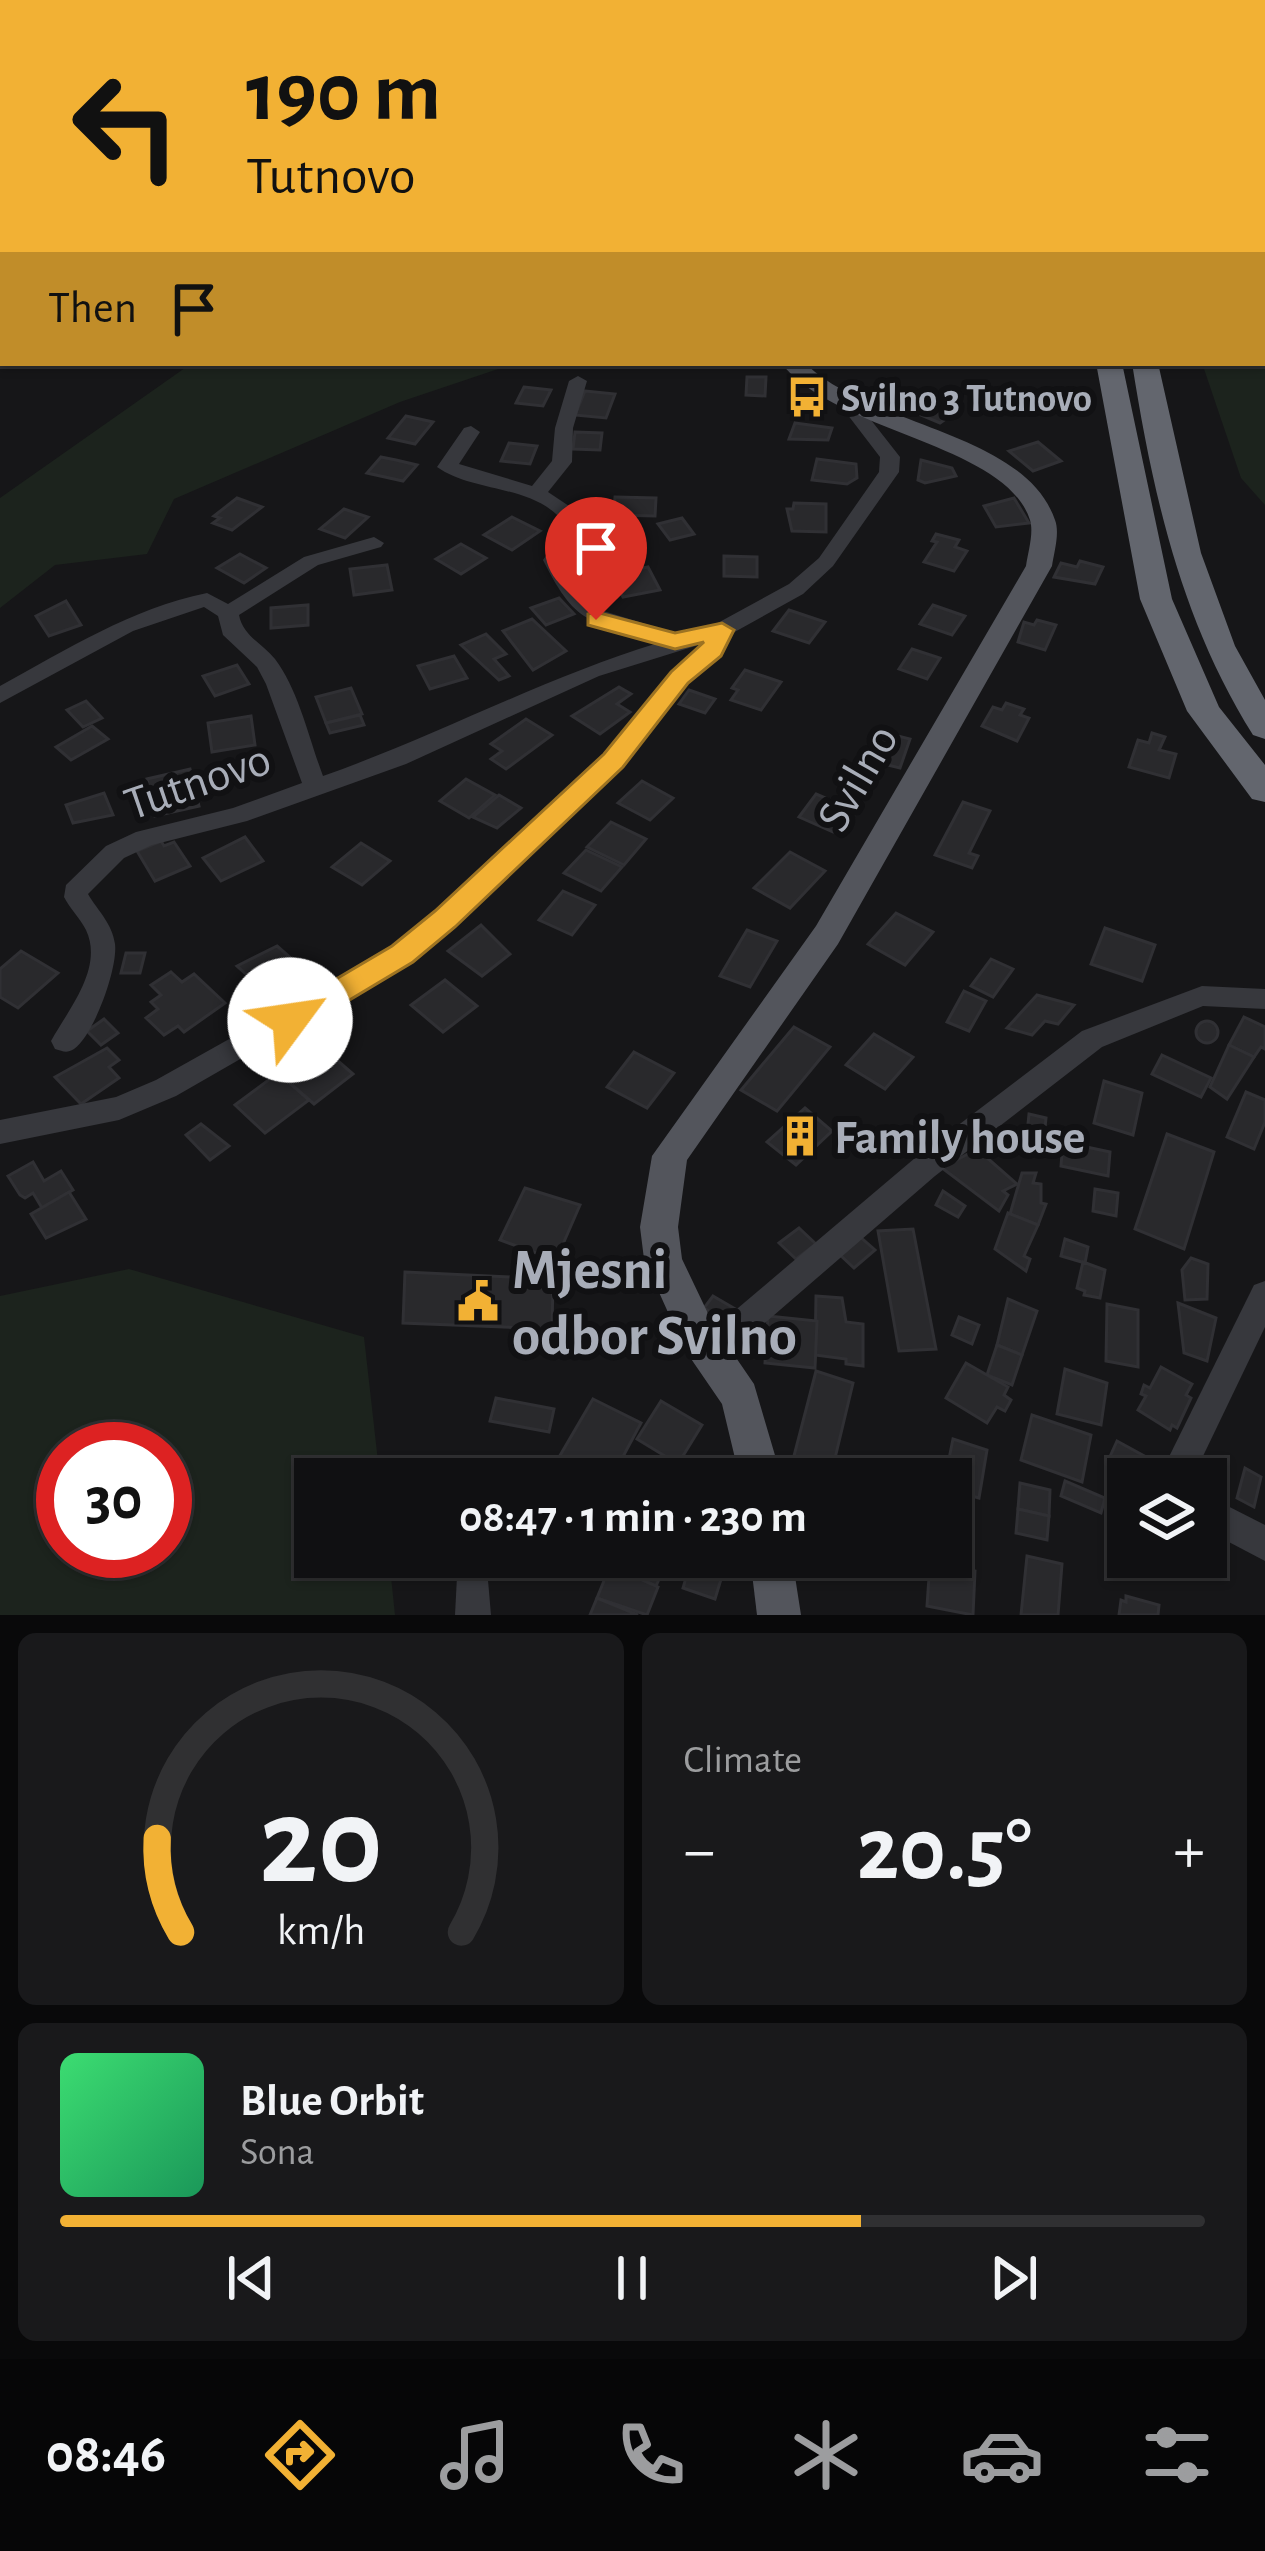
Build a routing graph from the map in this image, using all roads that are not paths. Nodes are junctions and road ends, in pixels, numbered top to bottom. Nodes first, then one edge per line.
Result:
1 (794, 366) edge
2 (1109, 366) edge
3 (1146, 366) edge
4 (578, 381) dead end
5 (853, 410) junction
6 (471, 432) dead end
7 (535, 495) junction
8 (374, 543) dead end
9 (228, 613) junction
10 (722, 630) junction
11 (675, 641) junction
12 (0, 696) edge
13 (1258, 717) edge
14 (314, 784) junction
15 (1265, 790) edge
16 (1265, 998) edge
17 (65, 1042) dead end
18 (0, 1132) edge
19 (1265, 1295) edge
20 (710, 1351) junction
21 (757, 1458) edge
22 (1185, 1458) edge
23 (1227, 1523) edge
24 (1265, 1544) edge
25 (472, 1578) edge
26 (774, 1578) edge
27 (473, 1615) edge
28 (779, 1615) edge

1 - 5 main road, Svilno
2 - 15 highway
3 - 13 highway
4 - 7 street
5 - 10 street, Tutnovo
5 - 20 main road, Svilno
6 - 7 street, Tutnovo
7 - 11 street, Tutnovo
8 - 9 street
9 - 12 street
9 - 14 street, Tutnovo
10 - 11 street, Tutnovo
10 - 18 street, Tutnovo
11 - 14 street, Tutnovo
14 - 17 street, Tutnovo
16 - 20 street
19 - 22 street
20 - 21 main road, Svilno
23 - 24 street
25 - 27 street
26 - 28 main road

